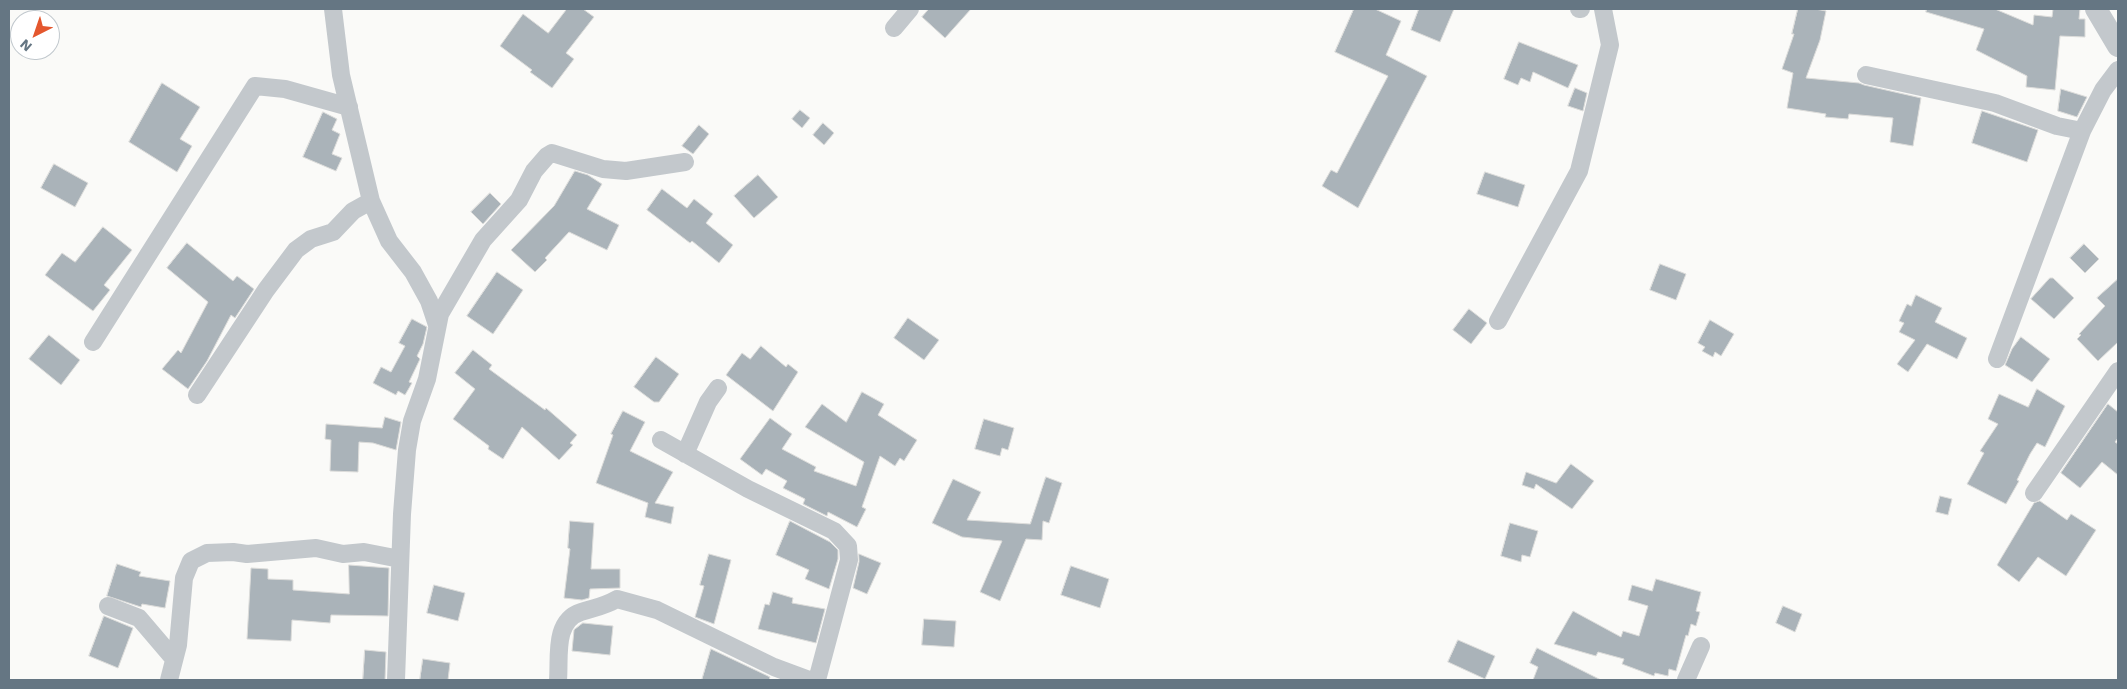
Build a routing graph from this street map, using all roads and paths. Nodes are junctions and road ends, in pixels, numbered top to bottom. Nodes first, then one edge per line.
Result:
1 (333, 9) edge
2 (910, 9) edge
3 (1603, 9) edge
4 (2096, 9) edge
5 (894, 28) dead end
6 (2118, 46) edge
7 (2118, 70) edge
8 (1866, 75) dead end
9 (349, 107) junction
10 (2082, 131) junction
11 (685, 162) dead end
12 (371, 200) junction
13 (1498, 321) dead end
14 (437, 325) junction
15 (93, 342) dead end
16 (1997, 359) dead end
17 (2118, 371) edge
18 (718, 388) dead end
19 (197, 395) dead end
20 (661, 440) dead end
21 (685, 454) junction
22 (2034, 493) dead end
23 (400, 558) junction
24 (108, 606) dead end
25 (1701, 646) dead end
26 (174, 659) junction
27 (169, 680) edge
28 (396, 680) edge
29 (558, 680) edge
30 (809, 680) edge
31 (817, 680) edge
32 (1686, 680) edge

1 - 9 street
2 - 5 street
3 - 13 street
4 - 6 street
7 - 10 street
8 - 10 street
9 - 12 street
9 - 15 street
10 - 16 street
11 - 14 street
12 - 14 street
12 - 19 street
14 - 23 street
17 - 22 street
18 - 21 street
20 - 21 street
21 - 31 street
23 - 26 street
23 - 28 street
24 - 26 street
25 - 32 street
26 - 27 street
29 - 30 street

